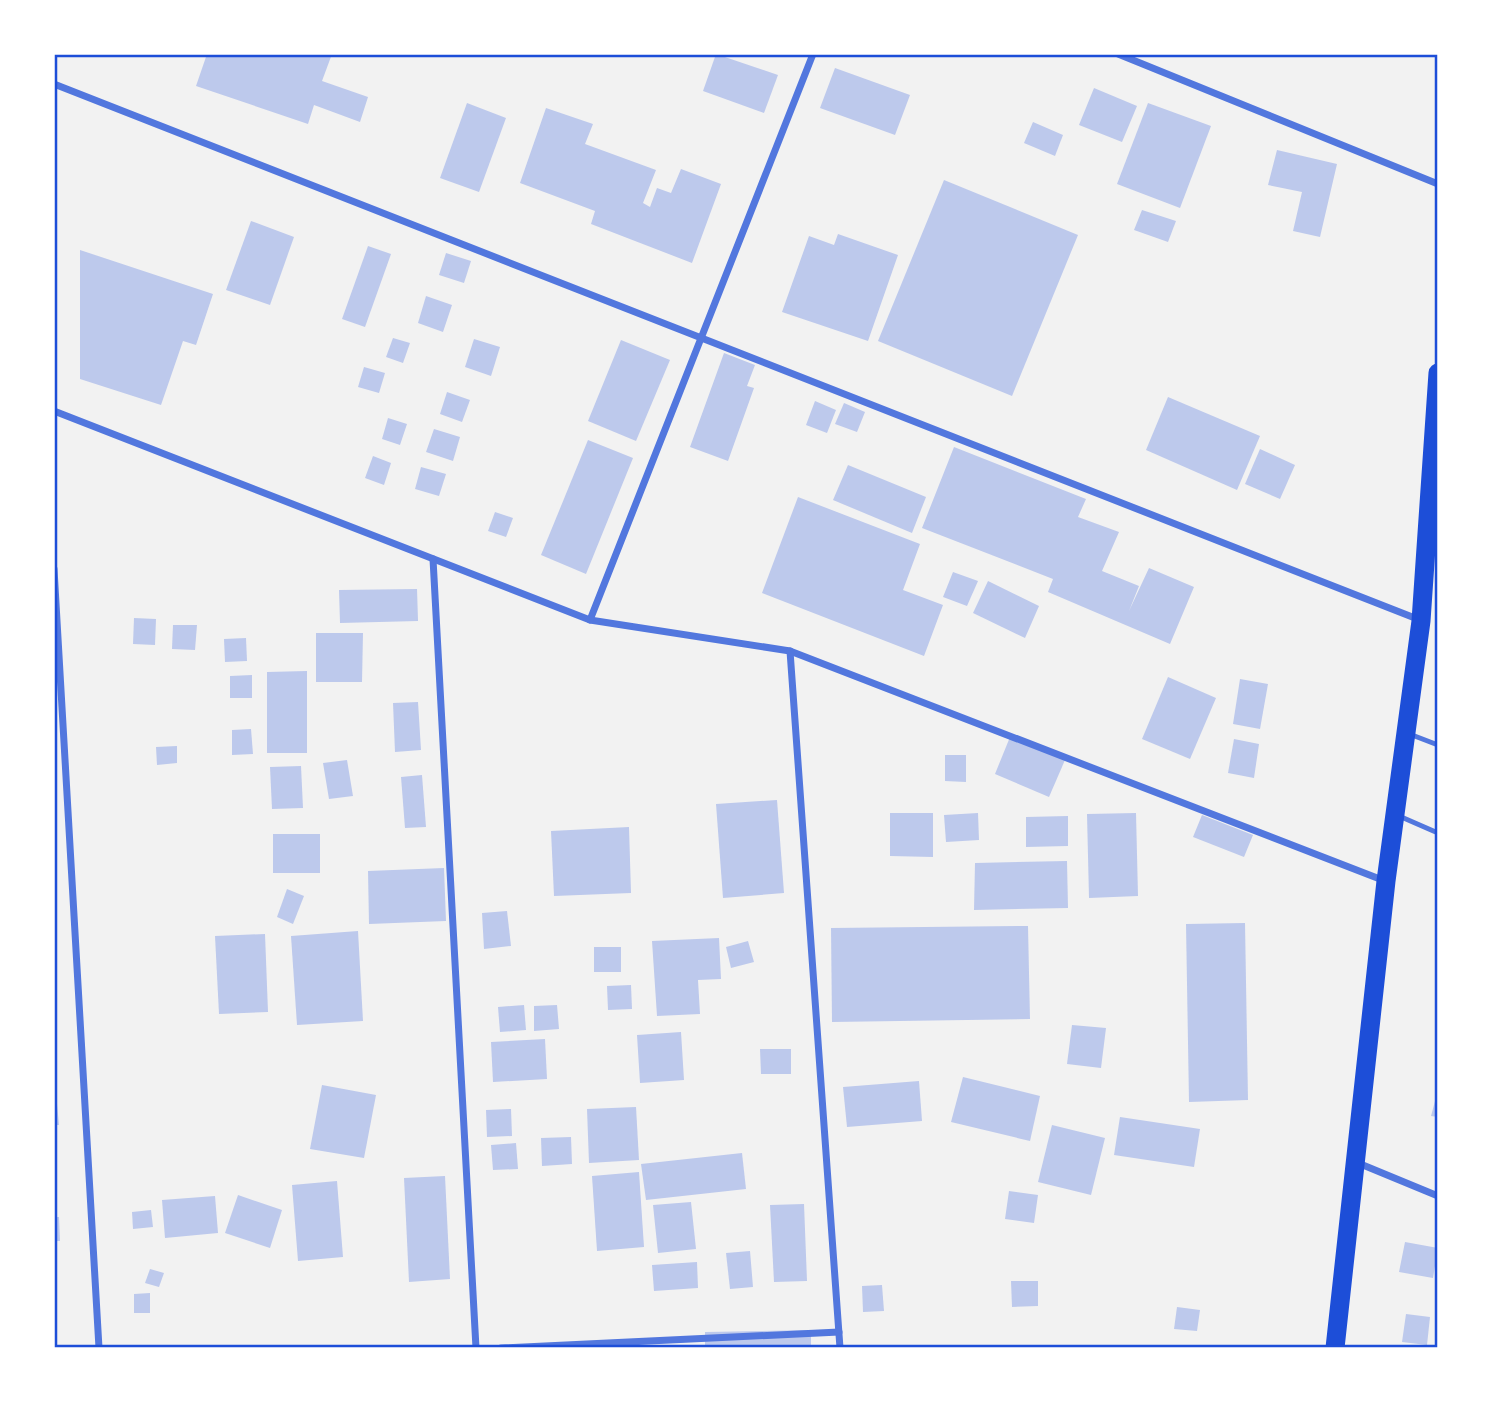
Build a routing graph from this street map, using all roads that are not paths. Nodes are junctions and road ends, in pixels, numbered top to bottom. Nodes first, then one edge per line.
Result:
1 (813, 54) edge
2 (1118, 54) edge
3 (54, 84) edge
4 (1438, 184) edge
5 (701, 338) junction
6 (1438, 373) edge
7 (54, 411) edge
8 (433, 559) junction
9 (54, 569) edge
10 (590, 620) junction
11 (1421, 621) junction
12 (790, 651) junction
13 (1405, 732) junction
14 (1438, 745) edge
15 (1395, 814) junction
16 (1438, 833) edge
17 (1386, 881) junction
18 (1354, 1162) junction
19 (1438, 1196) edge
20 (839, 1332) junction
21 (99, 1348) edge
22 (476, 1348) edge
23 (501, 1348) edge
24 (840, 1348) edge
25 (1335, 1348) edge

1 - 5 street
2 - 4 street
3 - 5 street
5 - 10 street
5 - 11 street
6 - 11 highway
7 - 8 street
8 - 10 street
8 - 22 street
9 - 21 street
10 - 12 street
11 - 13 highway
12 - 17 street
12 - 20 street
13 - 14 lane
13 - 15 highway
15 - 16 lane
15 - 17 highway
17 - 18 highway
18 - 19 street
18 - 25 highway
20 - 23 street
20 - 24 street

